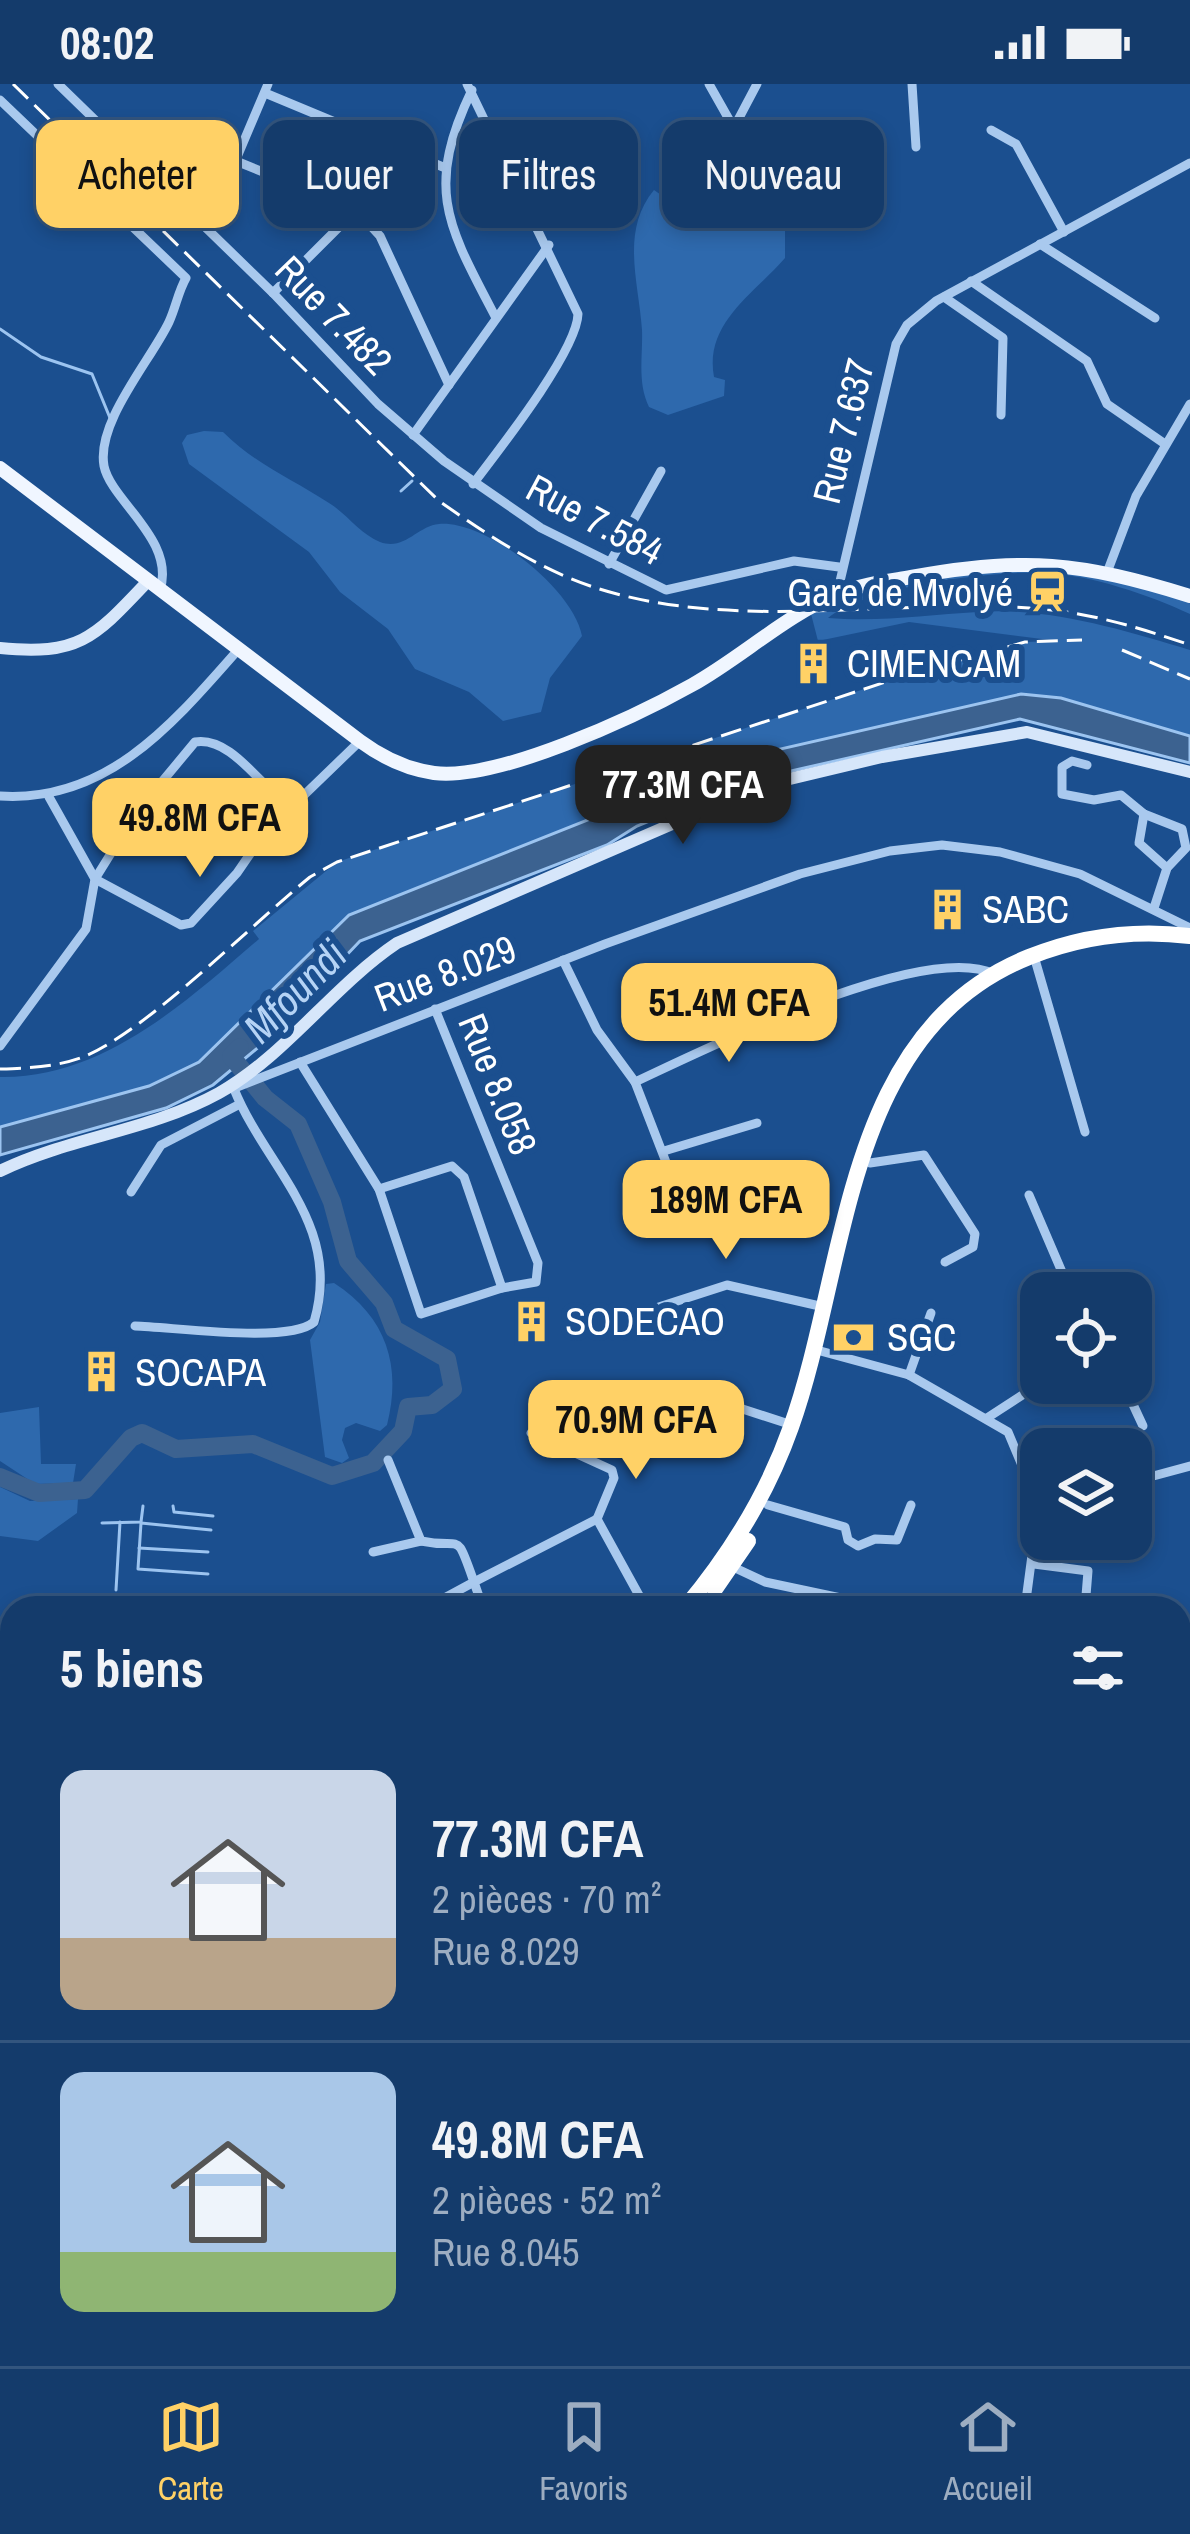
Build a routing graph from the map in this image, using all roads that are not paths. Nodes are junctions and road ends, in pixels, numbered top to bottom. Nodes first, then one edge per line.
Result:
1 (709, 84) edge
2 (757, 84) edge
3 (912, 84) edge
4 (62, 85) edge
5 (470, 87) edge
6 (266, 88) edge
7 (0, 100) edge
8 (97, 120) edge
9 (729, 120) edge
10 (740, 120) edge
11 (991, 130) dead end
12 (916, 147) dead end
13 (239, 154) edge
14 (1190, 163) edge
15 (442, 167) junction
16 (207, 228) edge
17 (338, 228) edge
18 (373, 228) edge
19 (1064, 232) junction
20 (1040, 244) junction
21 (548, 245) junction
22 (971, 281) junction
23 (273, 293) junction
24 (944, 297) junction
25 (496, 318) junction
26 (1154, 318) dead end
27 (449, 385) junction
28 (1190, 404) edge
29 (1001, 415) dead end
30 (413, 434) junction
31 (1165, 444) junction
32 (0, 468) edge
33 (661, 471) dead end
34 (473, 484) junction
35 (609, 564) junction
36 (839, 568) junction
37 (1108, 570) junction
38 (154, 586) junction
39 (1190, 596) edge
40 (831, 597) junction
41 (0, 648) edge
42 (237, 651) junction
43 (359, 741) junction
44 (1087, 765) dead end
45 (1190, 772) edge
46 (0, 796) edge
47 (49, 797) junction
48 (285, 803) junction
49 (1144, 814) junction
50 (1167, 868) junction
51 (95, 879) junction
52 (1154, 908) junction
53 (1190, 936) edge
54 (562, 960) junction
55 (1036, 963) junction
56 (994, 974) junction
57 (435, 1009) junction
58 (0, 1046) edge
59 (300, 1062) junction
60 (634, 1082) junction
61 (230, 1089) junction
62 (240, 1104) junction
63 (757, 1123) dead end
64 (1084, 1132) dead end
65 (664, 1151) junction
66 (870, 1163) junction
67 (0, 1171) edge
68 (379, 1189) junction
69 (131, 1192) dead end
70 (1029, 1196) dead end
71 (700, 1218) dead end
72 (945, 1262) dead end
73 (1062, 1272) edge
74 (502, 1288) junction
75 (824, 1306) junction
76 (931, 1313) dead end
77 (634, 1315) dead end
78 (135, 1326) dead end
79 (816, 1350) junction
80 (909, 1375) junction
81 (1020, 1396) edge
82 (688, 1399) dead end
83 (1133, 1404) edge
84 (986, 1418) junction
85 (792, 1425) junction
86 (1143, 1426) dead end
87 (531, 1433) dead end
88 (388, 1460) dead end
89 (1020, 1463) edge
90 (1190, 1466) edge
91 (1152, 1476) edge
92 (768, 1505) junction
93 (911, 1505) dead end
94 (597, 1519) junction
95 (421, 1541) junction
96 (373, 1552) dead end
97 (1034, 1560) edge
98 (1034, 1564) junction
99 (733, 1567) junction
100 (474, 1582) junction
101 (447, 1596) edge
102 (479, 1596) edge
103 (639, 1596) edge
104 (695, 1596) edge
105 (709, 1596) edge
106 (831, 1596) edge
107 (1027, 1596) edge
108 (1086, 1596) edge

1 - 9 street
2 - 10 street
3 - 12 street
4 - 8 street, Rue 7.482
5 - 15 street
5 - 21 street
6 - 13 street
6 - 15 street
7 - 38 street
11 - 19 street
14 - 19 street, Rue 7.637
15 - 25 street
16 - 23 street, Rue 7.482
17 - 23 street
18 - 27 street
19 - 20 street, Rue 7.637
20 - 22 street, Rue 7.637
20 - 26 street
21 - 25 street
21 - 34 street
22 - 24 street, Rue 7.637
22 - 31 street
23 - 30 street, Rue 7.482
24 - 29 street
24 - 36 street, Rue 7.637
25 - 27 street
27 - 30 street
28 - 31 street
30 - 34 street, Rue 7.584
31 - 37 street
32 - 38 main road
33 - 35 street
34 - 35 street, Rue 7.584
35 - 36 street, Rue 7.584
36 - 40 street, Rue 7.637
37 - 39 main road
37 - 40 main road
38 - 41 main road
38 - 42 main road
40 - 43 main road
42 - 43 main road
42 - 47 street
43 - 48 street
44 - 49 street
45 - 61 main road
46 - 47 street
47 - 51 street
48 - 51 street
48 - 51 street
49 - 50 street
49 - 50 street
50 - 52 street
51 - 58 street
52 - 53 street, Rue 8.029
52 - 54 street, Rue 8.029
53 - 55 highway
53 - 56 highway
54 - 57 street, Rue 8.029
54 - 60 street
55 - 64 street
55 - 66 highway
56 - 60 street
56 - 75 highway
57 - 59 street, Rue 8.029
57 - 74 street, Rue 8.058
59 - 61 street, Rue 8.029
59 - 68 street
60 - 65 street
61 - 62 street
61 - 67 main road, Rue 8.029
62 - 69 street
62 - 78 street
63 - 65 street
65 - 71 street
66 - 72 street
66 - 79 highway
68 - 74 street, Rue 8.058
68 - 74 street
70 - 73 street
75 - 77 street
75 - 79 highway
76 - 80 street
79 - 80 street
79 - 85 highway
79 - 92 highway
80 - 84 street
81 - 84 street
82 - 85 street
83 - 86 street
84 - 89 street
85 - 104 highway
87 - 94 street
88 - 95 street
90 - 91 street
92 - 93 street
92 - 99 highway
94 - 100 street
94 - 103 street
95 - 96 street
95 - 100 street
97 - 98 street
98 - 107 street
98 - 108 street
99 - 105 highway
99 - 106 street
100 - 101 street
100 - 102 street

